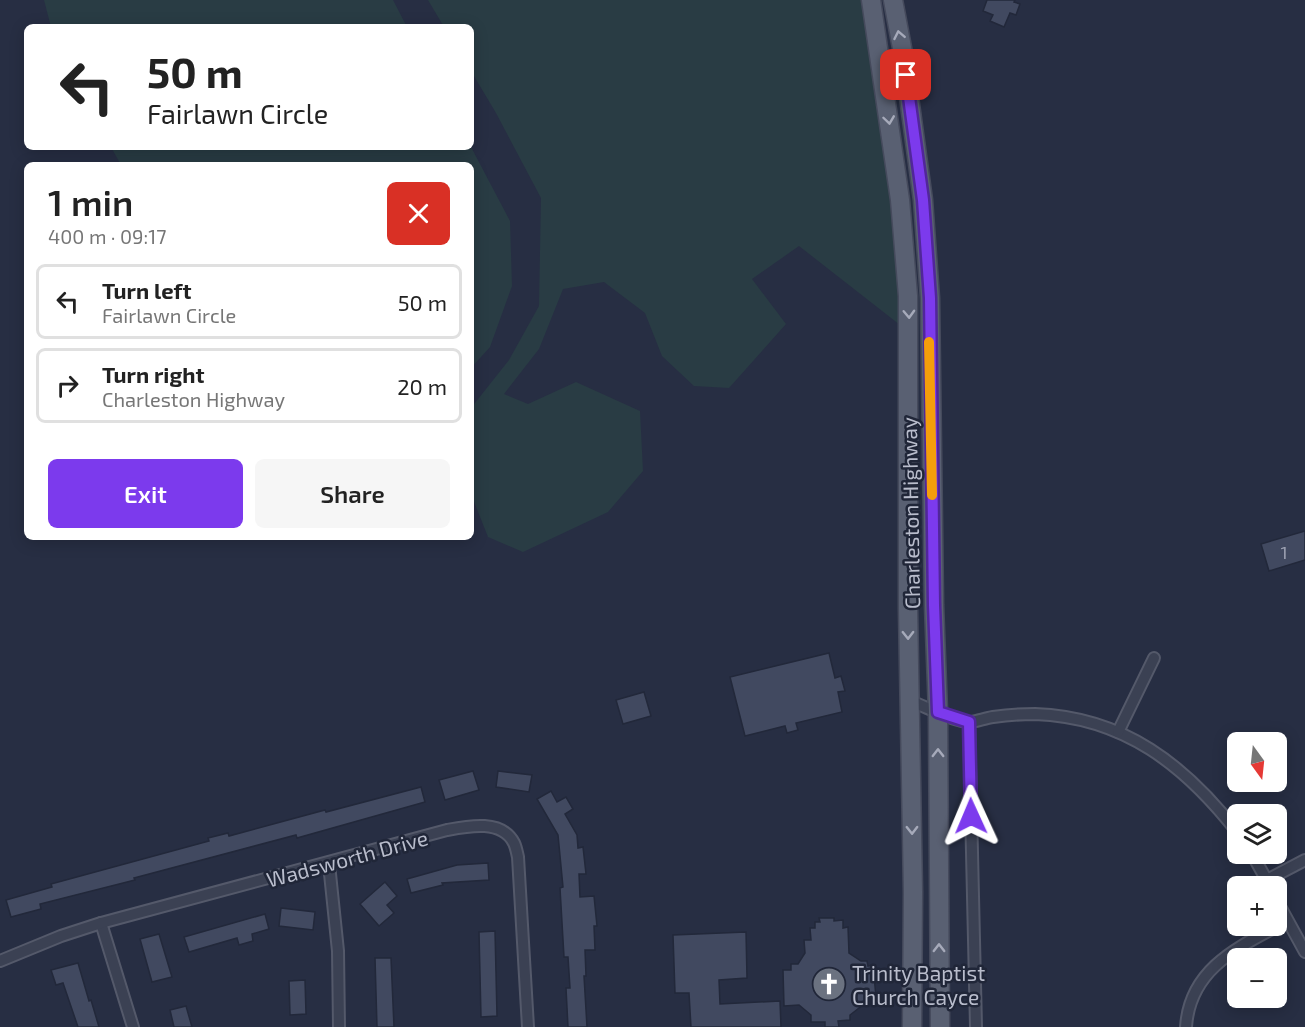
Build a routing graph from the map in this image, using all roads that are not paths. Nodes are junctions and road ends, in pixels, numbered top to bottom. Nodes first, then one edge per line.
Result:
1 (871, 0) edge
2 (893, 0) edge
3 (1154, 658) dead end
4 (910, 701) junction
5 (938, 712) junction
6 (969, 722) junction
7 (1118, 732) junction
8 (1227, 818) edge
9 (1305, 860) edge
10 (329, 864) junction
11 (1280, 876) edge
12 (1287, 921) edge
13 (101, 923) junction
14 (1260, 936) edge
15 (1305, 952) edge
16 (0, 961) edge
17 (133, 1027) edge
18 (339, 1027) edge
19 (528, 1027) edge
20 (912, 1027) edge
21 (940, 1027) edge
22 (976, 1027) edge
23 (1186, 1027) edge

1 -> 4 main road, Charleston Highway
5 -> 2 main road, Charleston Highway
3 - 7 street
4 - 5 street
4 -> 20 main road, Charleston Highway
5 - 6 street
21 -> 5 main road, Charleston Highway
6 - 7 street
6 - 22 street
7 - 8 street
9 - 11 street
10 - 13 street, Wadsworth Drive
10 - 18 street
10 - 19 street, Wadsworth Drive
12 - 15 street
13 - 16 street, Wadsworth Drive
13 - 17 street
14 - 23 street

